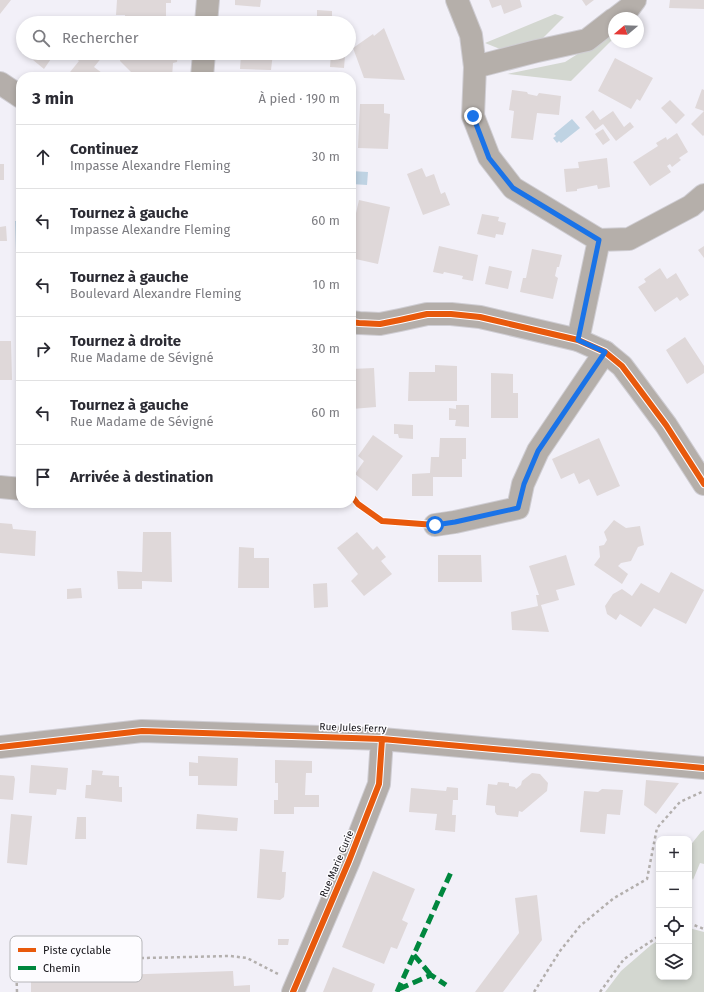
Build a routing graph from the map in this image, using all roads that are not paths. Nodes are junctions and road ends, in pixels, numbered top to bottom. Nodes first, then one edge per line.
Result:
1 (208, 0) edge
2 (457, 0) edge
3 (635, 0) edge
4 (625, 12) edge
5 (207, 16) edge
6 (608, 24) edge
7 (203, 60) edge
8 (475, 67) junction
9 (202, 72) edge
10 (0, 83) edge
11 (16, 94) edge
12 (704, 195) edge
13 (599, 240) junction
14 (356, 323) edge
15 (578, 340) junction
16 (605, 352) junction
17 (704, 484) edge
18 (0, 486) edge
19 (16, 488) edge
20 (435, 525) road end
21 (382, 739) junction
22 (0, 747) edge
23 (704, 768) edge
24 (287, 984) edge

1 - 5 street
2 - 8 street
3 - 4 street
6 - 8 street
7 - 9 street
8 - 13 street
10 - 11 street
12 - 13 street
13 - 15 street
14 - 15 street
15 - 16 street
16 - 17 street
16 - 20 street
18 - 19 street
21 - 22 street, Rue Jules Ferry
21 - 23 street, Rue Jules Ferry
21 - 24 street, Rue Marie Curie

